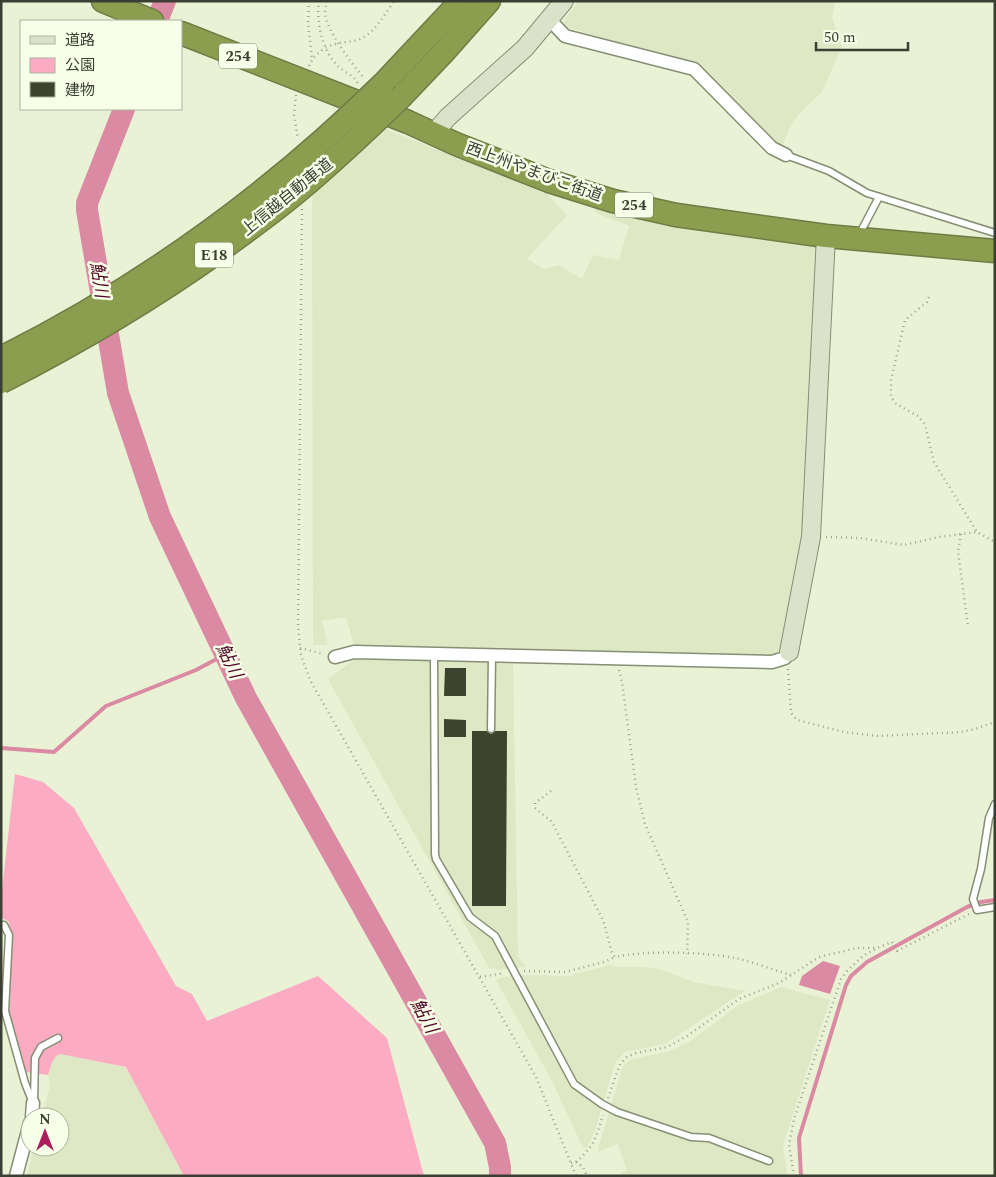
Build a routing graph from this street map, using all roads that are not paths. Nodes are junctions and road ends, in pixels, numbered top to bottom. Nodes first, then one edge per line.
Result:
1 (461, 1) edge
2 (489, 1) edge
3 (564, 1) edge
4 (108, 3) edge
5 (150, 20) edge
6 (550, 20) junction
7 (182, 33) edge
8 (434, 133) junction
9 (786, 155) joint
10 (879, 196) junction
11 (995, 233) edge
12 (826, 236) junction
13 (857, 239) junction
14 (995, 251) edge
15 (1, 358) edge
16 (1, 382) edge
17 (434, 655) junction
18 (787, 655) joint
19 (492, 656) junction
20 (335, 657) road end
21 (491, 728) dead end
22 (995, 804) edge
23 (995, 907) edge
24 (1, 925) edge
25 (58, 1038) dead end
26 (34, 1102) junction
27 (33, 1107) edge
28 (21, 1157) edge
29 (768, 1161) dead end
30 (16, 1176) edge

1 - 15 highway, 上信越自動車道 / E18, bridge
2 - 16 highway, 上信越自動車道 / E18, bridge
3 - 6 street
4 - 5 highway
6 - 8 street
6 - 9 street
7 - 8 highway, 西上州やまびこ街道 / 254
8 - 12 highway, 西上州やまびこ街道 / 254
9 - 10 lane
10 - 11 lane
10 - 13 lane
12 - 13 highway, 西上州やまびこ街道 / 254
12 - 18 street
13 - 14 highway, 西上州やまびこ街道 / 254
17 - 19 street
17 - 20 street
17 - 29 lane
18 - 19 street
19 - 21 lane
22 - 23 lane
24 - 26 lane
25 - 26 lane
26 - 27 street
28 - 30 street

